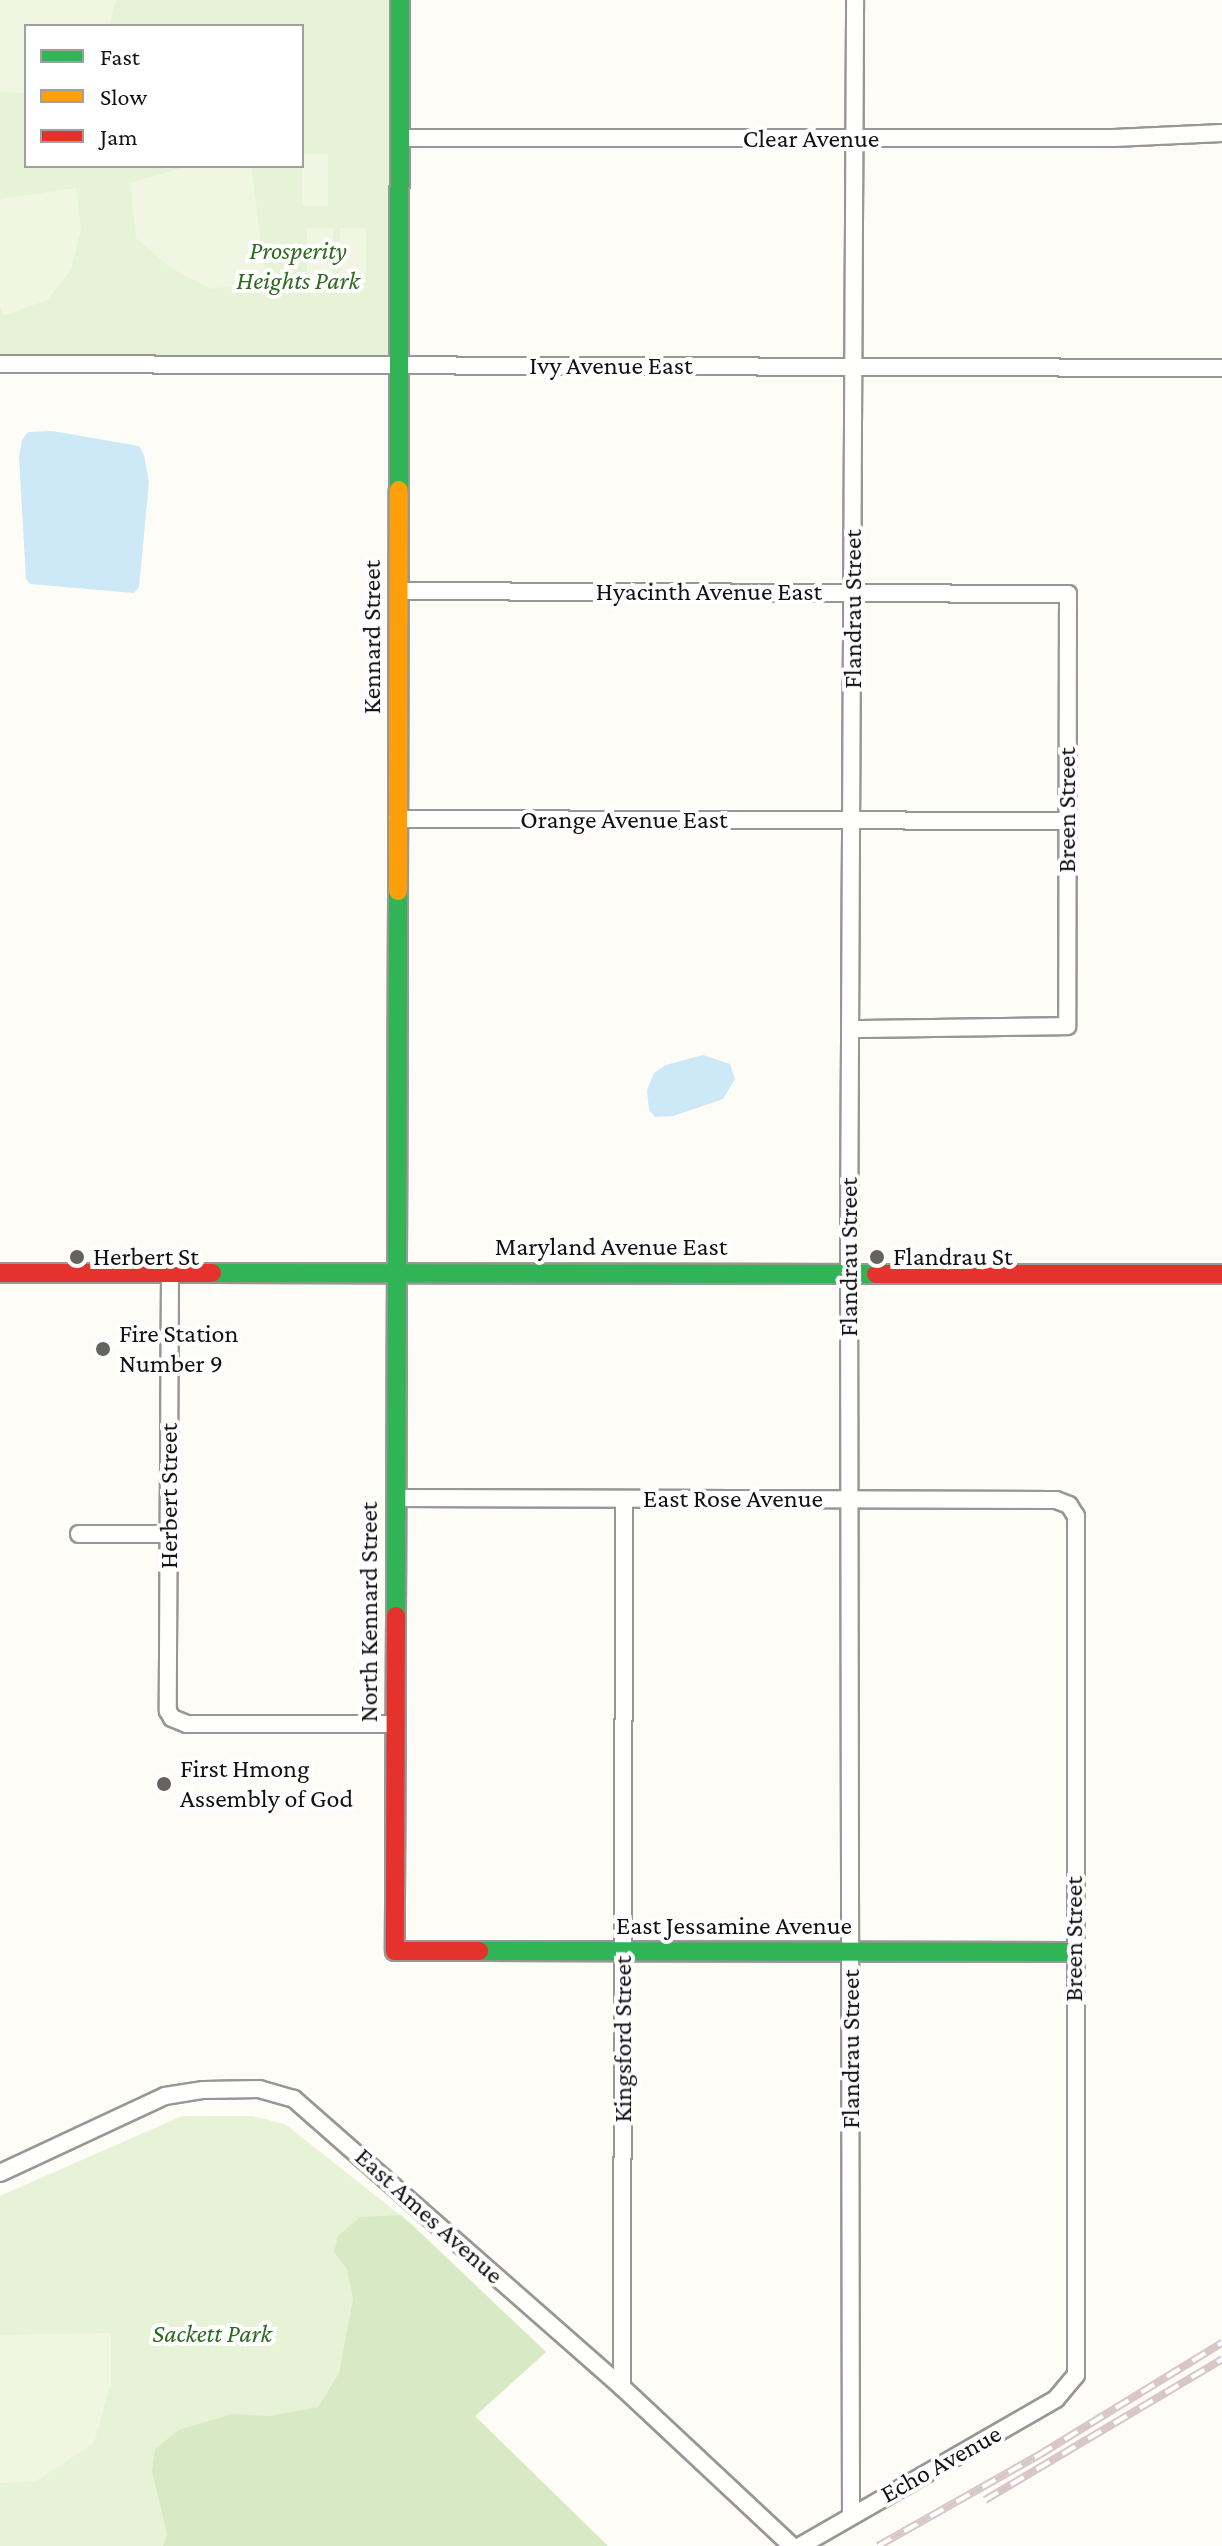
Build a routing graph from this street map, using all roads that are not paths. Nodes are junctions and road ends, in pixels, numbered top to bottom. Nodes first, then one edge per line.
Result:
1 (400, 0) edge
2 (855, 0) edge
3 (1222, 133) edge
4 (399, 138) junction
5 (855, 139) junction
6 (0, 364) edge
7 (399, 365) junction
8 (854, 367) junction
9 (1222, 368) edge
10 (398, 591) junction
11 (853, 593) junction
12 (1068, 594) joint
13 (397, 819) junction
14 (852, 820) junction
15 (1067, 821) junction
16 (851, 1029) junction
17 (0, 1273) edge
18 (170, 1273) junction
19 (396, 1273) junction
20 (849, 1274) junction
21 (1222, 1274) edge
22 (396, 1498) junction
23 (624, 1499) junction
24 (850, 1500) junction
25 (1069, 1505) joint
26 (79, 1534) dead end
27 (170, 1534) junction
28 (395, 1724) junction
29 (395, 1951) joint
30 (623, 1951) junction
31 (851, 1952) junction
32 (1073, 1952) junction
33 (0, 2173) edge
34 (1076, 2375) joint
35 (622, 2387) junction
36 (851, 2515) junction
37 (792, 2546) edge
38 (800, 2546) edge

1 - 4 street, Kennard Street
2 - 5 street, Flandrau Street
3 - 5 street, Clear Avenue
4 - 5 street, Clear Avenue
4 - 7 street, Kennard Street
5 - 8 street, Flandrau Street
6 - 7 street, Ivy Avenue East
7 - 8 street, Ivy Avenue East
7 - 10 street, Kennard Street
8 - 9 street, Ivy Avenue East
8 - 11 street, Flandrau Street
10 - 11 street, Hyacinth Avenue East
10 - 13 street, Kennard Street
11 - 12 street, Hyacinth Avenue East
11 - 14 street, Flandrau Street
12 - 15 street, Breen Street
13 - 14 street, Orange Avenue East
13 - 19 street, Kennard Street
14 - 15 street, Orange Avenue East
14 - 16 street, Flandrau Street
15 - 16 street, Breen Street
16 - 20 street, Flandrau Street
17 - 18 street, Maryland Avenue East
18 - 19 street, Maryland Avenue East
18 - 27 street, Herbert Street
19 - 20 street, Maryland Avenue East
19 - 22 street, North Kennard Street
20 - 21 street, Maryland Avenue East
20 - 24 street, Flandrau Street
22 - 23 street, East Rose Avenue
22 - 28 street, North Kennard Street
23 - 24 street, East Rose Avenue
23 - 30 street, Kingsford Street
24 - 25 street, East Rose Avenue
24 - 31 street, Flandrau Street
25 - 32 street, Breen Street
26 - 27 street
27 - 28 street, Herbert Street
28 - 29 street, North Kennard Street
29 - 30 street, East Jessamine Avenue
30 - 31 street, East Jessamine Avenue
30 - 35 street, Kingsford Street
31 - 32 street, East Jessamine Avenue
31 - 36 street, Flandrau Street
32 - 34 street, Breen Street
33 - 35 street, East Ames Avenue
34 - 36 street, Echo Avenue
35 - 37 street, East Ames Avenue
36 - 38 street, Echo Avenue

